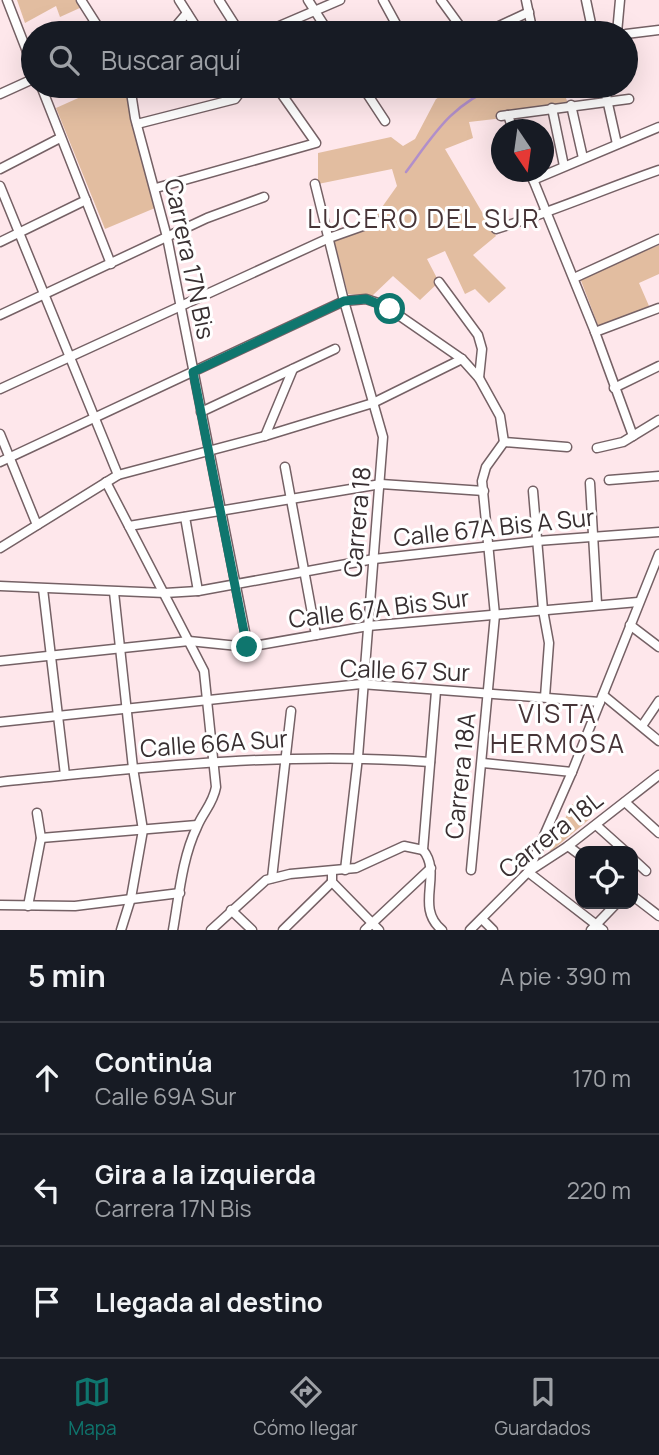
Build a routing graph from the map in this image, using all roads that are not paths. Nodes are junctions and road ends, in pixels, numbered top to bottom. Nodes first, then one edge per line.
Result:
1 (7, 0) edge
2 (81, 0) edge
3 (179, 0) edge
4 (219, 0) edge
5 (307, 0) edge
6 (340, 0) edge
7 (383, 0) edge
8 (441, 0) edge
9 (526, 0) edge
10 (586, 0) edge
11 (620, 0) edge
12 (315, 12) junction
13 (529, 12) junction
14 (187, 13) junction
15 (94, 21) edge
16 (180, 21) edge
17 (192, 21) edge
18 (232, 21) edge
19 (293, 21) edge
20 (321, 21) edge
21 (394, 21) edge
22 (456, 21) edge
23 (510, 21) edge
24 (531, 21) edge
25 (590, 21) edge
26 (618, 21) edge
27 (659, 30) edge
28 (638, 33) edge
29 (21, 36) edge
30 (21, 84) edge
31 (0, 94) edge
32 (45, 98) edge
33 (133, 98) edge
34 (216, 98) edge
35 (284, 98) edge
36 (370, 98) edge
37 (606, 98) edge
38 (629, 99) dead end
39 (607, 101) junction
40 (571, 105) junction
41 (552, 108) junction
42 (506, 119) edge
43 (385, 121) dead end
44 (136, 124) junction
45 (659, 127) edge
46 (60, 138) junction
47 (617, 144) junction
48 (583, 158) junction
49 (564, 166) junction
50 (0, 169) edge
51 (554, 169) edge
52 (659, 170) edge
53 (533, 182) edge
54 (315, 184) dead end
55 (0, 186) edge
56 (156, 188) junction
57 (264, 197) dead end
58 (86, 201) junction
59 (546, 214) junction
60 (377, 221) dead end
61 (496, 229) dead end
62 (19, 232) junction
63 (167, 237) junction
64 (329, 238) junction
65 (659, 239) edge
66 (0, 242) edge
67 (111, 264) junction
68 (574, 278) junction
69 (439, 282) dead end
70 (44, 295) junction
71 (344, 301) junction
72 (180, 306) junction
73 (659, 308) edge
74 (0, 315) edge
75 (595, 332) junction
76 (335, 349) dead end
77 (70, 357) junction
78 (462, 359) junction
79 (659, 366) edge
80 (293, 369) junction
81 (193, 372) junction
82 (480, 378) junction
83 (0, 388) edge
84 (614, 388) junction
85 (373, 402) junction
86 (201, 412) junction
87 (94, 418) junction
88 (659, 421) edge
89 (0, 434) edge
90 (265, 436) junction
91 (633, 436) junction
92 (504, 442) junction
93 (567, 447) dead end
94 (597, 448) dead end
95 (209, 450) junction
96 (9, 458) junction
97 (0, 462) edge
98 (285, 467) dead end
99 (118, 475) junction
100 (659, 476) edge
101 (609, 480) dead end
102 (106, 482) junction
103 (590, 483) dead end
104 (381, 484) junction
105 (484, 491) junction
106 (533, 491) dead end
107 (290, 499) junction
108 (223, 512) junction
109 (185, 517) junction
110 (37, 525) junction
111 (129, 526) junction
112 (659, 532) edge
113 (594, 536) junction
114 (537, 541) junction
115 (487, 546) junction
116 (0, 548) edge
117 (659, 554) edge
118 (374, 559) junction
119 (304, 572) junction
120 (236, 584) junction
121 (0, 586) edge
122 (43, 589) junction
123 (198, 591) junction
124 (114, 592) junction
125 (165, 593) junction
126 (638, 602) junction
127 (597, 603) junction
128 (543, 610) junction
129 (495, 615) junction
130 (630, 625) junction
131 (369, 626) junction
132 (316, 635) junction
133 (189, 641) junction
134 (247, 647) junction
135 (659, 647) edge
136 (123, 649) junction
137 (51, 655) junction
138 (0, 661) edge
139 (361, 684) junction
140 (436, 691) junction
141 (488, 694) junction
142 (545, 697) junction
143 (601, 698) junction
144 (209, 700) junction
145 (659, 701) edge
146 (128, 707) junction
147 (291, 711) dead end
148 (57, 716) junction
149 (0, 722) edge
150 (642, 726) junction
151 (659, 741) edge
152 (358, 757) junction
153 (285, 758) junction
154 (215, 761) junction
155 (430, 762) junction
156 (483, 763) junction
157 (133, 768) junction
158 (572, 772) junction
159 (65, 775) junction
160 (659, 775) edge
161 (0, 782) edge
162 (625, 802) junction
163 (37, 813) dead end
164 (197, 825) junction
165 (596, 825) junction
166 (143, 830) junction
167 (659, 833) edge
168 (41, 838) junction
169 (568, 846) junction
170 (619, 846) edge
171 (424, 850) junction
172 (575, 851) edge
173 (638, 864) edge
174 (431, 868) junction
175 (345, 870) junction
176 (471, 870) dead end
177 (332, 871) junction
178 (646, 871) dead end
179 (528, 872) junction
180 (272, 878) junction
181 (332, 882) junction
182 (180, 893) junction
183 (131, 898) junction
184 (638, 900) edge
185 (0, 905) edge
186 (28, 906) junction
187 (612, 909) edge
188 (231, 910) junction
189 (659, 916) edge
190 (482, 919) junction
191 (372, 928) edge
192 (597, 928) edge
193 (121, 930) edge
194 (173, 930) edge
195 (211, 930) edge
196 (252, 930) edge
197 (283, 930) edge
198 (442, 930) edge
199 (470, 930) edge
200 (493, 930) edge

1 - 29 street
2 - 15 street
3 - 14 street
4 - 18 street
5 - 12 street
6 - 12 street
7 - 21 street
8 - 22 street
9 - 13 street
10 - 25 street
11 - 26 street
12 - 19 street
12 - 20 street
13 - 23 street
13 - 24 street
14 - 16 street
14 - 17 street
27 - 28 street
30 - 31 street
32 - 46 street
33 - 44 street, Carrera 17N Bis
34 - 44 street
35 - 56 street
36 - 43 street
37 - 39 street
38 - 39 street
39 - 40 street
39 - 47 street
40 - 41 street
40 - 48 street
41 - 42 street
41 - 49 street
44 - 56 street, Carrera 17N Bis
45 - 47 street
46 - 50 street
46 - 58 street
47 - 48 street
48 - 49 street
49 - 51 street
52 - 59 street
53 - 59 street
54 - 64 street, Carrera 18
55 - 62 street
56 - 63 street, Carrera 17N Bis
57 - 63 street
58 - 62 street
58 - 67 street
59 - 61 street
59 - 68 street
60 - 64 street
62 - 66 street
62 - 70 street
63 - 67 street
63 - 72 street, Carrera 17N Bis
64 - 71 street, Carrera 18
64 - 72 street
65 - 68 street
67 - 70 street
68 - 75 street
69 - 82 street
70 - 74 street
70 - 77 street
71 - 78 street
71 - 81 street
71 - 85 street, Carrera 18
72 - 77 street
72 - 81 street, Carrera 17N Bis
73 - 75 street
75 - 84 street
76 - 80 street
77 - 83 street
77 - 87 street
78 - 82 street
78 - 85 street
79 - 84 street
80 - 86 street
80 - 90 street
81 - 86 street, Carrera 17N Bis
81 - 87 street
82 - 92 street
84 - 91 street
85 - 90 street
85 - 104 street, Carrera 18
86 - 95 street, Carrera 17N Bis
87 - 96 street
87 - 99 street
88 - 91 street
89 - 96 street
90 - 95 street
91 - 94 street
92 - 93 street
92 - 105 street, Carrera 18A
95 - 99 street
95 - 108 street, Carrera 17N Bis
96 - 97 street
96 - 110 street
98 - 107 street
99 - 102 street
100 - 101 street
102 - 110 street
102 - 111 street
103 - 113 street
104 - 105 street
104 - 107 street
104 - 118 street, Carrera 18
105 - 115 street, Carrera 18A
106 - 114 street
107 - 108 street
107 - 119 street
108 - 109 street
108 - 120 street, Carrera 17N Bis
109 - 111 street
109 - 123 street
110 - 116 street
111 - 125 street
112 - 113 street, Calle 67A Bis A Sur
113 - 114 street, Calle 67A Bis A Sur
113 - 127 street
114 - 115 street, Calle 67A Bis A Sur
114 - 128 street
115 - 118 street, Calle 67A Bis A Sur
115 - 129 street, Carrera 18A
117 - 126 street
118 - 119 street, Calle 67A Bis A Sur
118 - 131 street, Carrera 18
119 - 120 street, Calle 67A Bis A Sur
119 - 132 street
120 - 123 street, Calle 67A Bis A Sur
120 - 134 street, Carrera 17N Bis
121 - 122 street, Calle 67A Bis A Sur
122 - 124 street, Calle 67A Bis A Sur
122 - 137 street
123 - 125 street, Calle 67A Bis A Sur
124 - 125 street, Calle 67A Bis A Sur
124 - 136 street
125 - 133 street
126 - 127 street, Calle 67A Bis Sur
126 - 130 street
127 - 128 street, Calle 67A Bis Sur
128 - 129 street, Calle 67A Bis Sur
128 - 142 street
129 - 131 street, Calle 67A Bis Sur
129 - 141 street, Carrera 18A
130 - 135 street
130 - 143 street
131 - 132 street, Calle 67A Bis Sur
131 - 139 street, Carrera 18
132 - 134 street, Calle 67A Bis Sur
133 - 134 street, Calle 67A Bis Sur
133 - 136 street, Calle 67A Bis Sur
133 - 144 street
136 - 137 street, Calle 67A Bis Sur
136 - 146 street
137 - 138 street, Calle 67A Bis Sur
137 - 148 street
139 - 140 street, Calle 67 Sur
139 - 144 street, Calle 67 Sur
139 - 152 street, Carrera 18
140 - 141 street, Calle 67 Sur
140 - 155 street
141 - 142 street, Calle 67 Sur
141 - 156 street, Carrera 18A
142 - 143 street, Calle 67 Sur
143 - 150 street
143 - 158 street
144 - 146 street, Calle 67 Sur
144 - 154 street
145 - 150 street
146 - 148 street, Calle 67 Sur
146 - 157 street
147 - 153 street
148 - 149 street, Calle 67 Sur
148 - 159 street
150 - 151 street
152 - 153 street, Calle 66A Sur
152 - 155 street, Calle 66A Sur
152 - 175 street, Carrera 18
153 - 154 street, Calle 66A Sur
153 - 180 street
154 - 157 street, Calle 66A Sur
154 - 164 street
155 - 171 street
156 - 158 street
156 - 176 street, Carrera 18A
157 - 159 street, Calle 66A Sur
157 - 166 street
158 - 179 street
159 - 161 street, Calle 66A Sur
160 - 162 street, Carrera 18L
162 - 165 street, Carrera 18L
162 - 167 street
163 - 168 street
164 - 166 street
164 - 182 street
165 - 169 street, Carrera 18L
165 - 170 street
166 - 168 street
166 - 183 street
168 - 186 street
169 - 172 street
169 - 179 street, Carrera 18L
171 - 174 street
171 - 175 street
173 - 178 street
174 - 191 street
174 - 198 street
175 - 177 street
177 - 180 street
177 - 181 street
179 - 190 street, Carrera 18L
179 - 192 street
180 - 188 street
181 - 191 street
181 - 197 street
182 - 183 street
182 - 194 street
183 - 186 street
183 - 193 street
184 - 189 street
185 - 186 street
187 - 192 street
188 - 195 street
188 - 196 street
190 - 199 street, Carrera 18L
190 - 200 street

